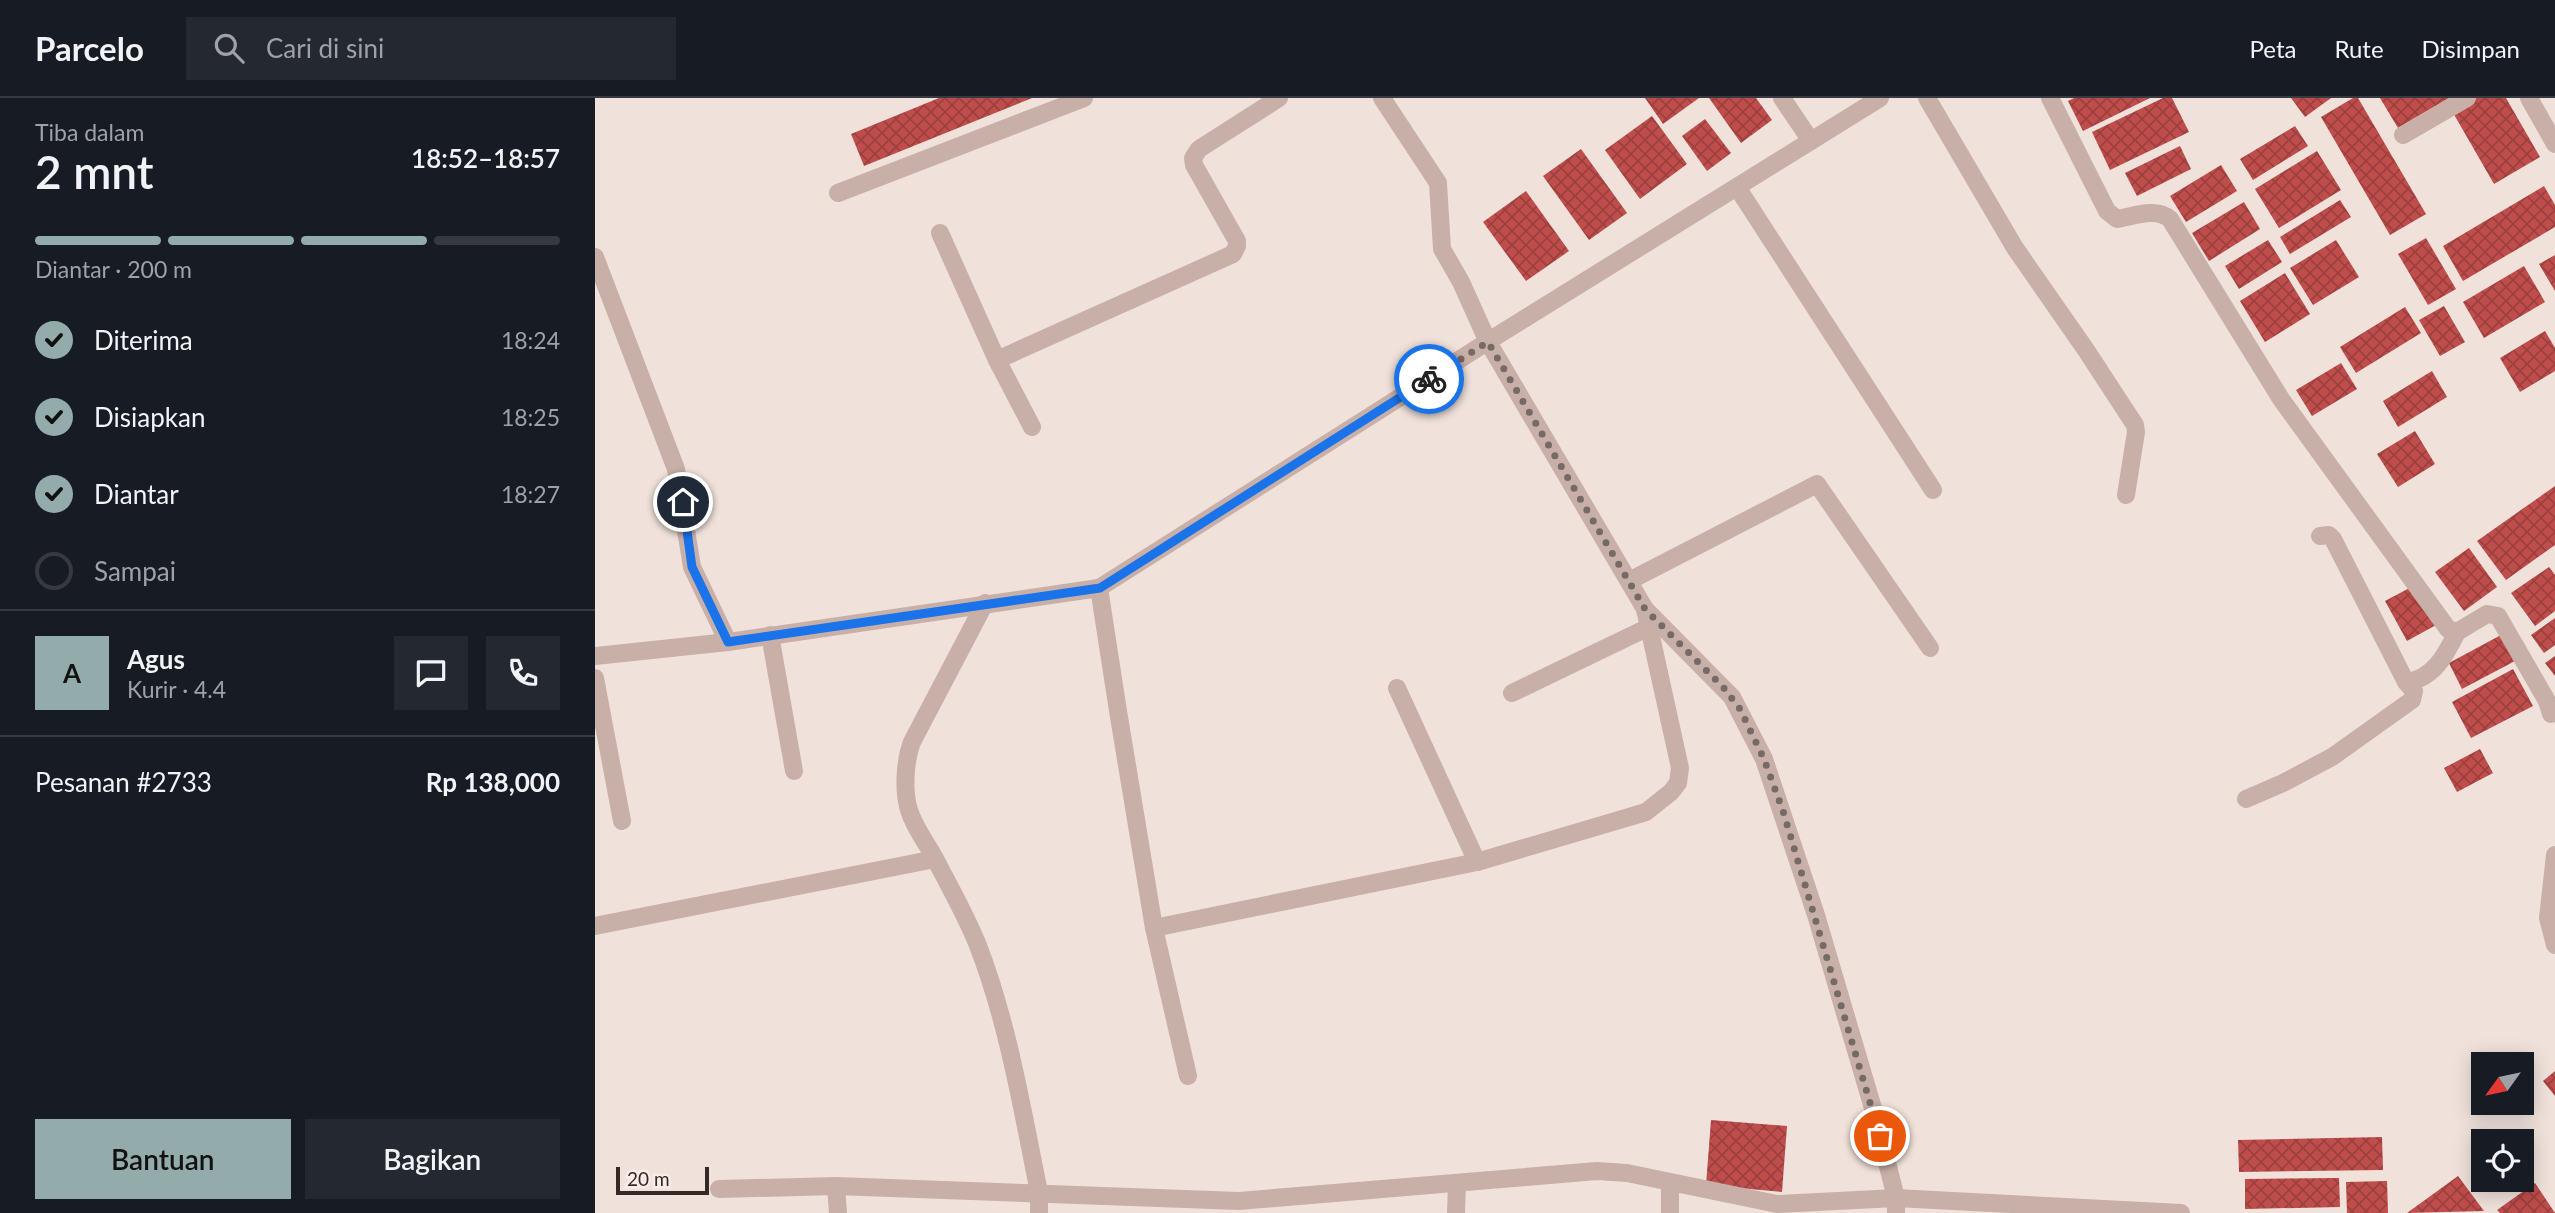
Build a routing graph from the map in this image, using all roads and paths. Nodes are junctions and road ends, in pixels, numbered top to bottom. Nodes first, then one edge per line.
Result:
1 (1084, 98) edge
2 (1279, 98) edge
3 (1382, 98) edge
4 (1782, 98) edge
5 (1880, 98) edge
6 (1927, 98) edge
7 (2050, 98) edge
8 (2467, 98) edge
9 (2529, 98) edge
10 (2403, 135) dead end
11 (1811, 141) junction
12 (2555, 144) edge
13 (1738, 187) junction
14 (838, 193) dead end
15 (940, 233) dead end
16 (595, 257) edge
17 (1488, 342) junction
18 (997, 360) junction
19 (1032, 427) dead end
20 (1933, 490) dead end
21 (2126, 495) dead end
22 (2320, 537) dead end
23 (1629, 581) junction
24 (1100, 588) junction
25 (985, 603) junction
26 (1645, 609) junction
27 (1649, 627) junction
28 (2457, 632) junction
29 (770, 635) junction
30 (728, 642) junction
31 (1930, 648) dead end
32 (595, 656) edge
33 (595, 678) edge
34 (2406, 682) junction
35 (1397, 688) dead end
36 (1511, 694) dead end
37 (2551, 714) dead end
38 (794, 771) dead end
39 (2246, 799) dead end
40 (622, 821) dead end
41 (2555, 855) edge
42 (935, 859) junction
43 (1477, 862) junction
44 (595, 926) edge
45 (1154, 928) junction
46 (2555, 945) edge
47 (1188, 1076) dead end
48 (1670, 1183) junction
49 (1457, 1184) junction
50 (836, 1186) junction
51 (719, 1189) dead end
52 (1039, 1192) junction
53 (1896, 1206) edge
54 (1239, 1207) edge
55 (2092, 1210) edge
56 (838, 1213) edge
57 (1039, 1213) edge
58 (1456, 1213) edge
59 (1670, 1213) edge
60 (2181, 1213) edge

1 - 14 street
2 - 18 street
3 - 17 street
4 - 11 street
5 - 11 street
6 - 21 street
7 - 28 street
8 - 10 street
9 - 12 street
11 - 13 street
13 - 17 street
13 - 20 street
15 - 18 street
16 - 30 street
17 - 23 street
17 - 24 street
18 - 19 street
22 - 34 street
23 - 26 street
23 - 31 street
24 - 25 street
24 - 45 street
25 - 29 street
25 - 42 street
26 - 27 street
26 - 53 street
27 - 36 street
27 - 43 street
28 - 34 street
28 - 37 street
29 - 30 street
29 - 38 street
30 - 32 street
33 - 40 street
34 - 39 street
35 - 43 street
41 - 46 street
42 - 44 street
42 - 52 street
43 - 45 street
45 - 47 street
48 - 49 street
48 - 53 street
48 - 59 street
49 - 54 street
49 - 58 street
50 - 51 street
50 - 52 street
50 - 56 street
52 - 54 street
52 - 57 street
53 - 55 street
55 - 60 street

